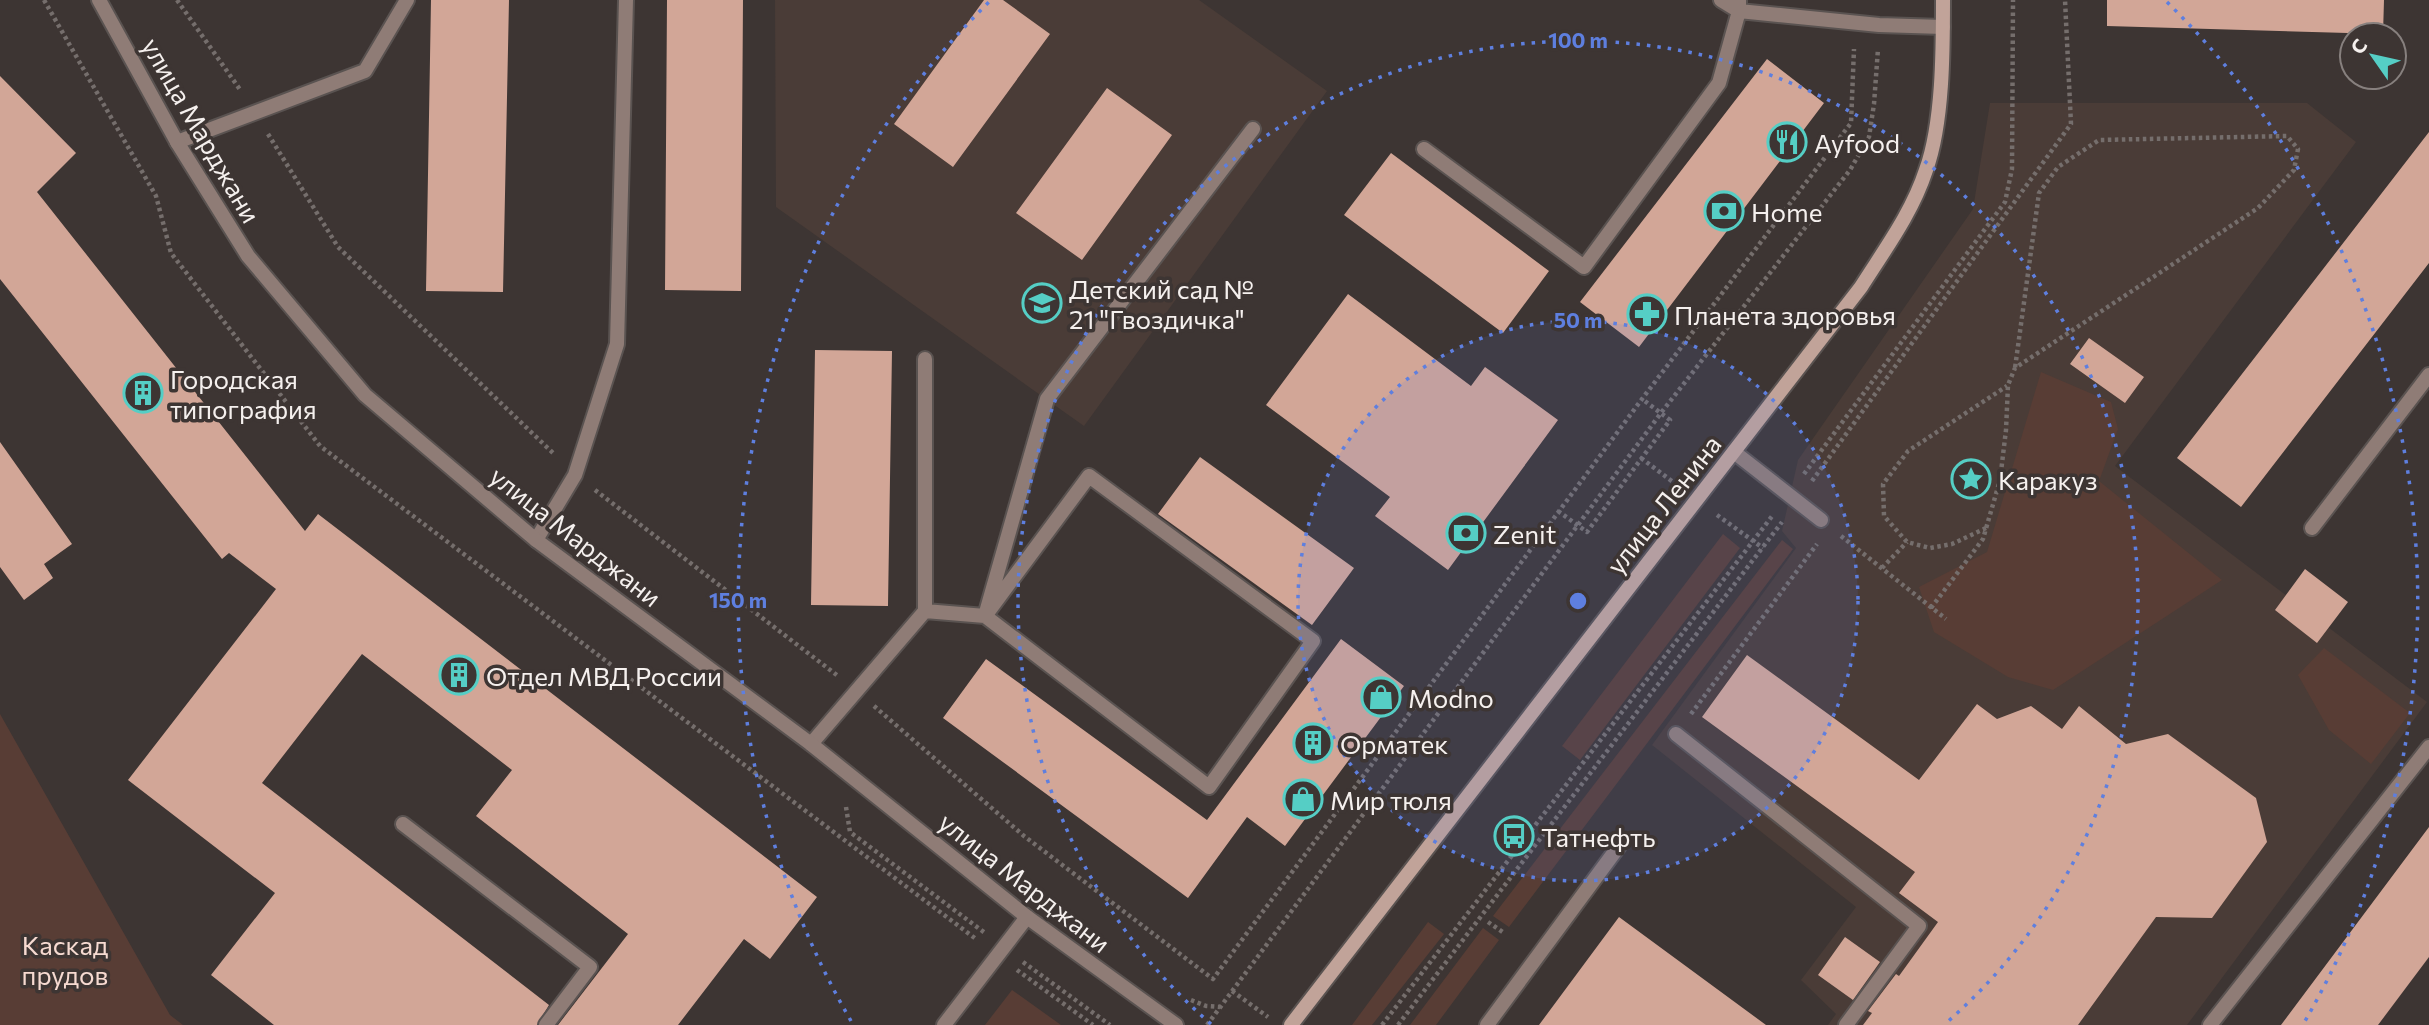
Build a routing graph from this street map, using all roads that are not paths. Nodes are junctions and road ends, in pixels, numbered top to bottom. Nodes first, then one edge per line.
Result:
1 (99, 0) edge
2 (407, 0) edge
3 (626, 0) edge
4 (1721, 0) edge
5 (1943, 0) edge
6 (1739, 5) edge
7 (1943, 27) junction
8 (1253, 129) dead end
9 (177, 142) junction
10 (1424, 149) dead end
11 (925, 359) dead end
12 (2429, 375) edge
13 (1734, 452) junction
14 (1826, 523) road end
15 (2312, 528) dead end
16 (536, 540) junction
17 (925, 611) junction
18 (985, 616) junction
19 (1676, 734) road end
20 (811, 744) junction
21 (2429, 747) edge
22 (403, 824) dead end
23 (1619, 846) dead end
24 (1027, 917) junction
25 (546, 1025) edge
26 (944, 1025) edge
27 (1176, 1025) edge
28 (1291, 1025) edge
29 (1487, 1025) edge
30 (1846, 1025) edge
31 (2210, 1025) edge

1 - 9 street, улица Марджани
2 - 9 street
3 - 16 street
4 - 6 street
5 - 7 main road, улица Ленина
6 - 7 street
6 - 10 street
7 - 13 main road, улица Ленина
8 - 18 street
9 - 16 street, улица Марджани
11 - 17 street
12 - 15 street
13 - 14 street
13 - 28 main road, улица Ленина
16 - 20 street, улица Марджани
17 - 18 street
17 - 20 street
18 - 18 street
19 - 30 street
20 - 24 street, улица Марджани
21 - 31 street
22 - 25 street
23 - 29 street
24 - 26 street
24 - 27 street, улица Марджани

